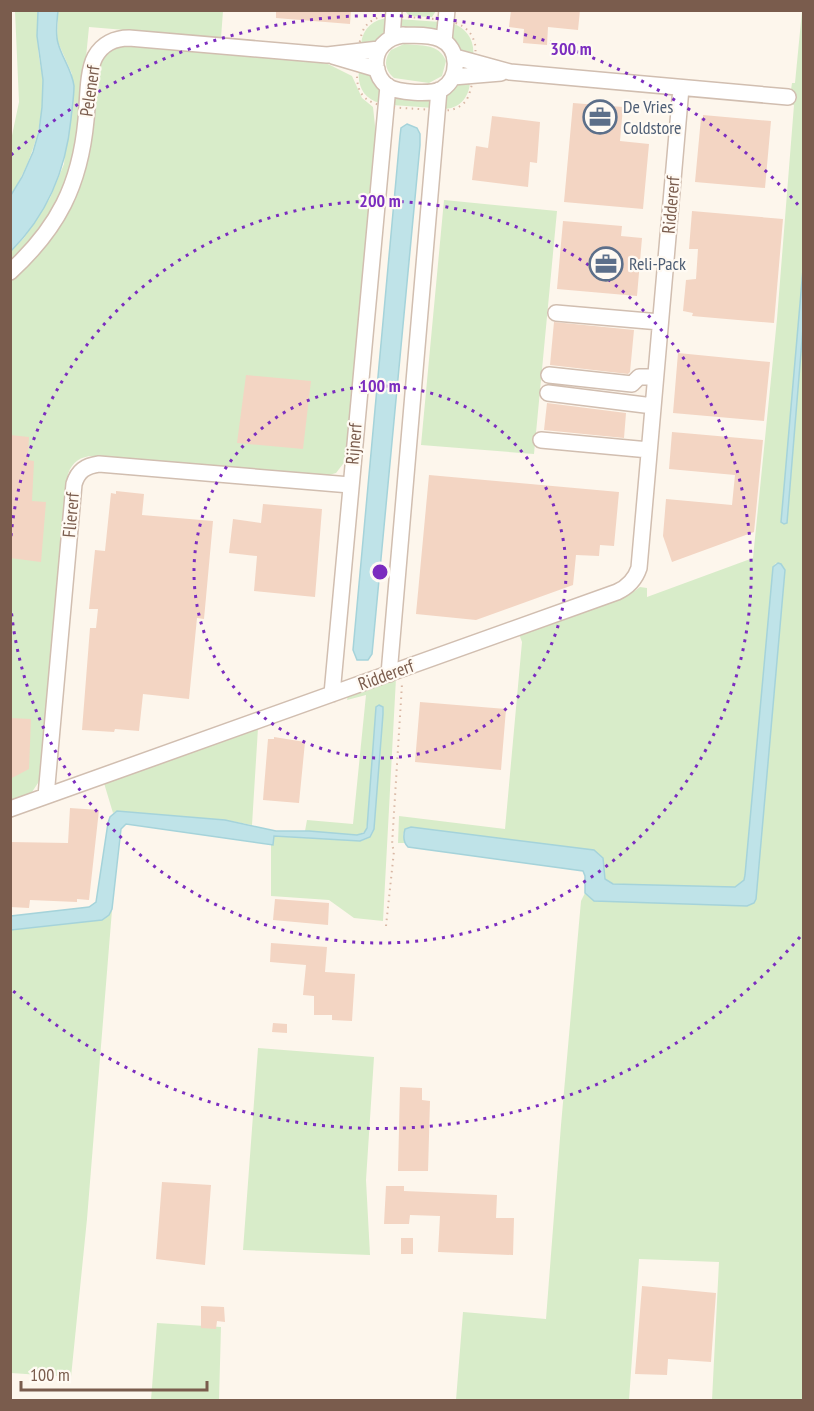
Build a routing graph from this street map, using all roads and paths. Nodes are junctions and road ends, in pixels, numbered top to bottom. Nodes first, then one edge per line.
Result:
1 (394, 14) edge
2 (446, 16) edge
3 (392, 37) junction
4 (444, 41) junction
5 (379, 49) junction
6 (358, 57) junction
7 (455, 57) junction
8 (377, 69) junction
9 (474, 69) junction
10 (453, 76) junction
11 (388, 86) junction
12 (681, 88) junction
13 (439, 90) junction
14 (788, 98) dead end
15 (386, 106) junction
16 (438, 111) junction
17 (10, 272) edge
18 (556, 313) dead end
19 (660, 322) junction
20 (549, 375) dead end
21 (655, 377) junction
22 (549, 393) dead end
23 (653, 406) junction
24 (541, 440) dead end
25 (649, 450) junction
26 (350, 485) junction
27 (395, 672) junction
28 (332, 694) junction
29 (46, 796) junction
30 (10, 809) edge
31 (386, 926) dead end

1 - 2 path
1 - 3 street
1 - 6 path
2 - 4 street
2 - 9 path
3 - 4 street
3 - 5 street
4 - 7 street
5 - 6 street, Pelenerf
5 - 8 street
6 - 8 street, Pelenerf
6 - 15 path
6 - 17 street, Pelenerf
7 - 9 street
7 - 10 street
8 - 11 street
9 - 10 street
9 - 12 street
9 - 16 path
10 - 13 street
11 - 13 street
11 - 15 street, Rijnerf
12 - 14 street
12 - 19 street, Riddererf
13 - 16 street
15 - 16 path
15 - 26 street, Rijnerf
16 - 27 street
18 - 19 street
19 - 21 street, Riddererf
20 - 21 street
21 - 23 street, Riddererf
22 - 23 street
23 - 25 street, Riddererf
24 - 25 street
25 - 27 street, Riddererf
26 - 28 street, Rijnerf
26 - 29 street, Fliererf
27 - 28 street, Riddererf
27 - 31 path
28 - 29 street, Riddererf
29 - 30 street, Riddererf

